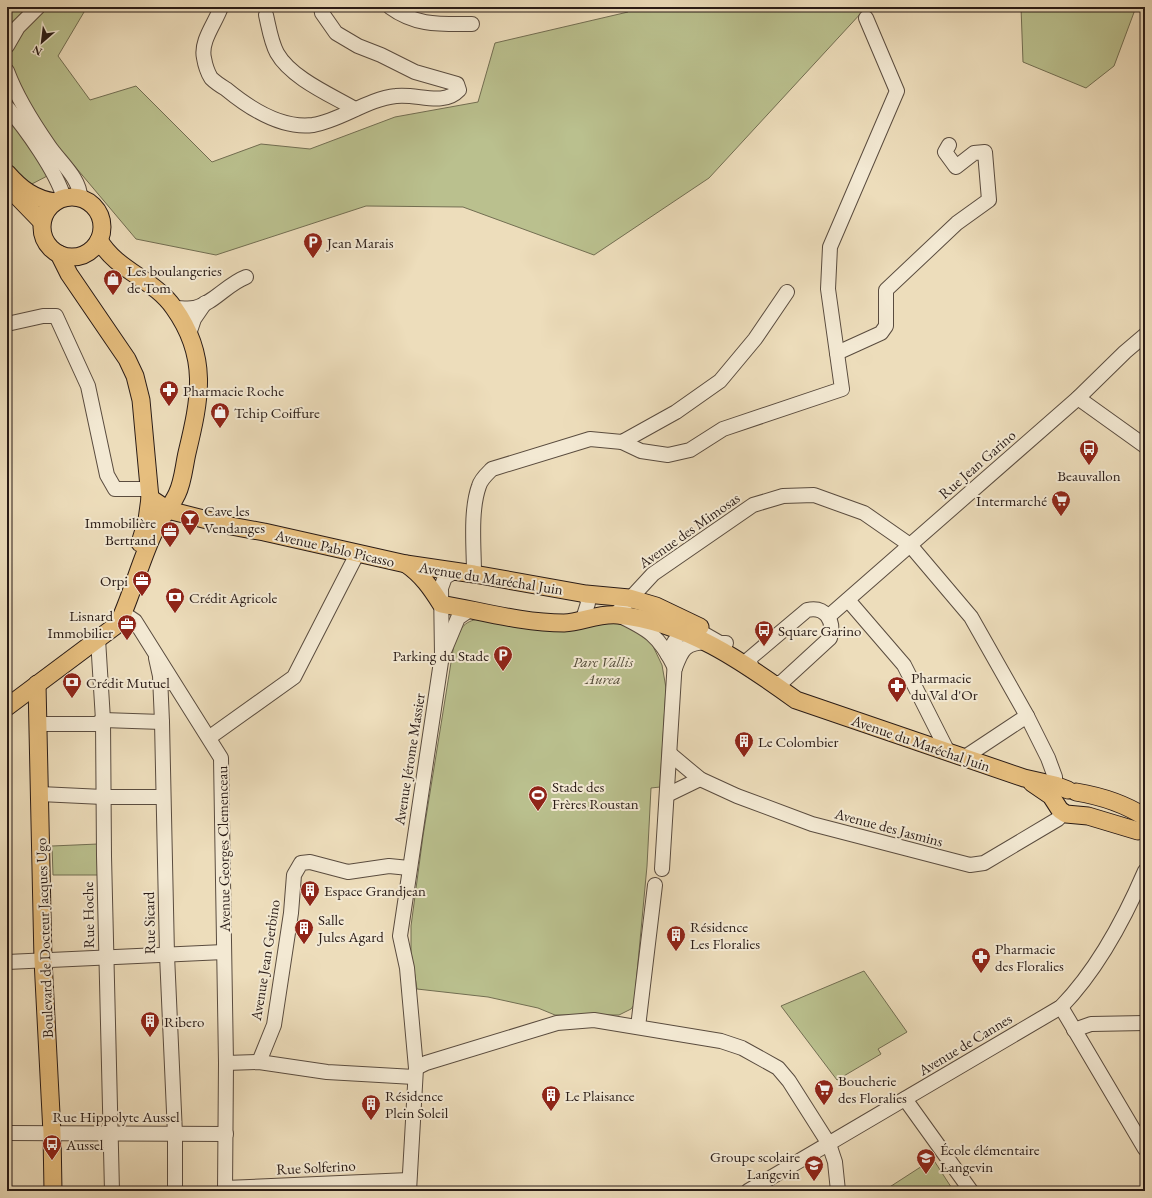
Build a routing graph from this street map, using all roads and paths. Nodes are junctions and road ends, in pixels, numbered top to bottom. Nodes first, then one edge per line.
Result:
1 (38, 7) edge
2 (221, 7) edge
3 (321, 7) edge
4 (390, 7) edge
5 (266, 15) dead end
6 (866, 18) dead end
7 (472, 24) dead end
8 (7, 46) edge
9 (7, 71) edge
10 (7, 107) edge
11 (355, 110) junction
12 (949, 145) dead end
13 (7, 173) edge
14 (7, 186) edge
15 (66, 200) junction
16 (42, 222) junction
17 (99, 240) junction
18 (59, 254) junction
19 (246, 278) dead end
20 (787, 292) dead end
21 (205, 304) junction
22 (174, 308) junction
23 (7, 324) edge
24 (189, 334) junction
25 (1145, 336) edge
26 (837, 353) junction
27 (1078, 398) junction
28 (622, 442) junction
29 (1145, 446) edge
30 (150, 494) junction
31 (168, 510) junction
32 (910, 545) junction
33 (357, 554) junction
34 (406, 564) junction
35 (456, 571) junction
36 (474, 574) junction
37 (586, 594) junction
38 (848, 600) junction
39 (441, 604) junction
40 (624, 605) junction
41 (471, 609) junction
42 (124, 613) junction
43 (829, 616) junction
44 (583, 619) junction
45 (658, 622) junction
46 (683, 630) junction
47 (98, 639) junction
48 (706, 642) junction
49 (726, 643) junction
50 (670, 650) junction
51 (155, 654) junction
52 (442, 655) junction
53 (751, 665) junction
54 (674, 668) junction
55 (777, 683) junction
56 (37, 684) junction
57 (7, 707) edge
58 (1027, 716) junction
59 (103, 720) junction
60 (162, 722) junction
61 (38, 724) junction
62 (210, 737) junction
63 (948, 752) junction
64 (670, 754) junction
65 (965, 757) junction
66 (1024, 778) junction
67 (700, 779) junction
68 (1066, 789) junction
69 (40, 794) junction
70 (667, 796) junction
71 (103, 797) junction
72 (163, 797) junction
73 (1065, 811) junction
74 (1143, 828) edge
75 (409, 868) junction
76 (662, 869) dead end
77 (1145, 871) edge
78 (655, 885) dead end
79 (224, 952) junction
80 (167, 955) junction
81 (106, 957) junction
82 (43, 960) junction
83 (7, 962) edge
84 (1061, 1007) junction
85 (1145, 1023) edge
86 (638, 1028) junction
87 (1074, 1030) junction
88 (259, 1062) junction
89 (226, 1063) junction
90 (415, 1072) junction
91 (905, 1099) junction
92 (7, 1133) edge
93 (52, 1133) junction
94 (110, 1134) junction
95 (175, 1134) junction
96 (226, 1134) junction
97 (829, 1144) junction
98 (1145, 1149) edge
99 (409, 1185) edge
100 (289, 1188) edge
101 (225, 1190) edge
102 (53, 1191) edge
103 (112, 1191) edge
104 (175, 1191) edge
105 (748, 1191) edge
106 (838, 1191) edge
107 (971, 1191) edge

1 - 8 street
2 - 11 street
3 - 11 street
4 - 7 street
5 - 11 street
6 - 26 street
9 - 15 street
10 - 15 street
12 - 26 street
13 - 15 main road
14 - 16 main road
15 - 16 main road
15 - 17 main road
16 - 18 main road
17 - 18 main road
17 - 22 main road
18 - 30 main road
19 - 21 street
20 - 28 street
21 - 22 street
21 - 24 street
22 - 24 main road
23 - 30 street
24 - 31 main road
25 - 27 street, Rue Jean Garino
26 - 28 street
27 - 29 street
27 - 32 street, Rue Jean Garino
28 - 36 street
30 - 31 main road, Avenue Pablo Picasso
30 - 42 main road
31 - 33 main road, Avenue Pablo Picasso
31 - 42 main road
32 - 38 street, Rue Jean Garino
32 - 40 street, Avenue des Mimosas
32 - 58 street, Avenue des Mimosas
33 - 34 main road, Avenue Pablo Picasso
33 - 62 street
34 - 35 main road, Avenue du Maréchal Juin
34 - 39 main road, Avenue du Maréchal Juin
35 - 36 main road, Avenue du Maréchal Juin
35 - 39 street, Avenue Jérome Massier
36 - 37 main road, Avenue du Maréchal Juin
37 - 40 main road, Avenue du Maréchal Juin
37 - 44 street
38 - 43 street, Rue Jean Garino
38 - 63 street
39 - 41 main road, Avenue du Maréchal Juin
39 - 52 street, Avenue Jérome Massier
40 - 44 main road, Avenue du Maréchal Juin
40 - 45 main road, Avenue du Maréchal Juin
40 - 49 main road, Avenue du Maréchal Juin
40 - 50 street
41 - 44 main road, Avenue du Maréchal Juin
41 - 52 street, Avenue Jérome Massier
42 - 47 main road
42 - 51 street, Avenue Georges Clemenceau
43 - 53 street
43 - 55 street
45 - 46 main road, Avenue du Maréchal Juin
45 - 50 street
46 - 48 main road, Avenue du Maréchal Juin
46 - 49 street
46 - 50 street
47 - 56 main road
47 - 59 street, Rue Hoche
48 - 53 main road, Avenue du Maréchal Juin
48 - 54 street
49 - 53 main road, Avenue du Maréchal Juin
50 - 54 street
51 - 60 street, Rue Sicard
51 - 62 street, Avenue Georges Clemenceau
52 - 75 street, Avenue Jérome Massier
53 - 55 main road, Avenue du Maréchal Juin
54 - 64 street
55 - 63 main road, Avenue du Maréchal Juin
56 - 57 main road
56 - 61 main road, Boulevard de Docteur Jacques Ugo
58 - 65 street
58 - 68 street, Avenue des Mimosas
59 - 60 street
59 - 61 street
59 - 71 street, Rue Hoche
60 - 72 street, Rue Sicard
61 - 69 main road, Boulevard de Docteur Jacques Ugo
62 - 79 street, Avenue Georges Clemenceau
63 - 65 main road, Avenue du Maréchal Juin
64 - 67 street, Avenue des Jasmins
64 - 70 street
65 - 66 main road, Avenue du Maréchal Juin
66 - 68 main road, Avenue du Maréchal Juin
66 - 73 main road, Avenue du Maréchal Juin
67 - 70 street
67 - 73 street, Avenue des Jasmins
68 - 73 main road
68 - 74 main road, Avenue du Maréchal Juin
69 - 71 street
69 - 82 main road, Boulevard de Docteur Jacques Ugo
70 - 76 street
71 - 72 street
71 - 81 street, Rue Hoche
72 - 80 street, Rue Sicard
73 - 74 main road, Avenue du Maréchal Juin
75 - 88 street, Avenue Jean Gerbino
75 - 90 street, Avenue Jérome Massier
77 - 84 street, Avenue de Cannes
78 - 86 street
79 - 80 street
79 - 89 street, Avenue Georges Clemenceau
80 - 81 street
80 - 95 street, Rue Sicard
81 - 82 street
81 - 94 street, Rue Hoche
82 - 83 street
82 - 93 main road, Boulevard de Docteur Jacques Ugo
84 - 87 street
84 - 91 street, Avenue de Cannes
85 - 87 street
86 - 90 street
86 - 97 street
87 - 98 street
88 - 89 street
88 - 90 street
89 - 96 street, Avenue Georges Clemenceau
90 - 99 street, Avenue Jérome Massier
91 - 97 street, Avenue de Cannes
91 - 107 street
92 - 93 street, Rue Hippolyte Aussel
93 - 94 street, Rue Hippolyte Aussel
93 - 102 main road, Boulevard de Docteur Jacques Ugo
94 - 95 street, Rue Hippolyte Aussel
94 - 103 street, Rue Hoche
95 - 96 street, Rue Hippolyte Aussel
95 - 104 street, Rue Sicard
96 - 101 street, Avenue Georges Clemenceau
97 - 105 street, Avenue de Cannes
97 - 106 street
99 - 100 street, Rue Solferino
100 - 101 street, Rue Solferino

